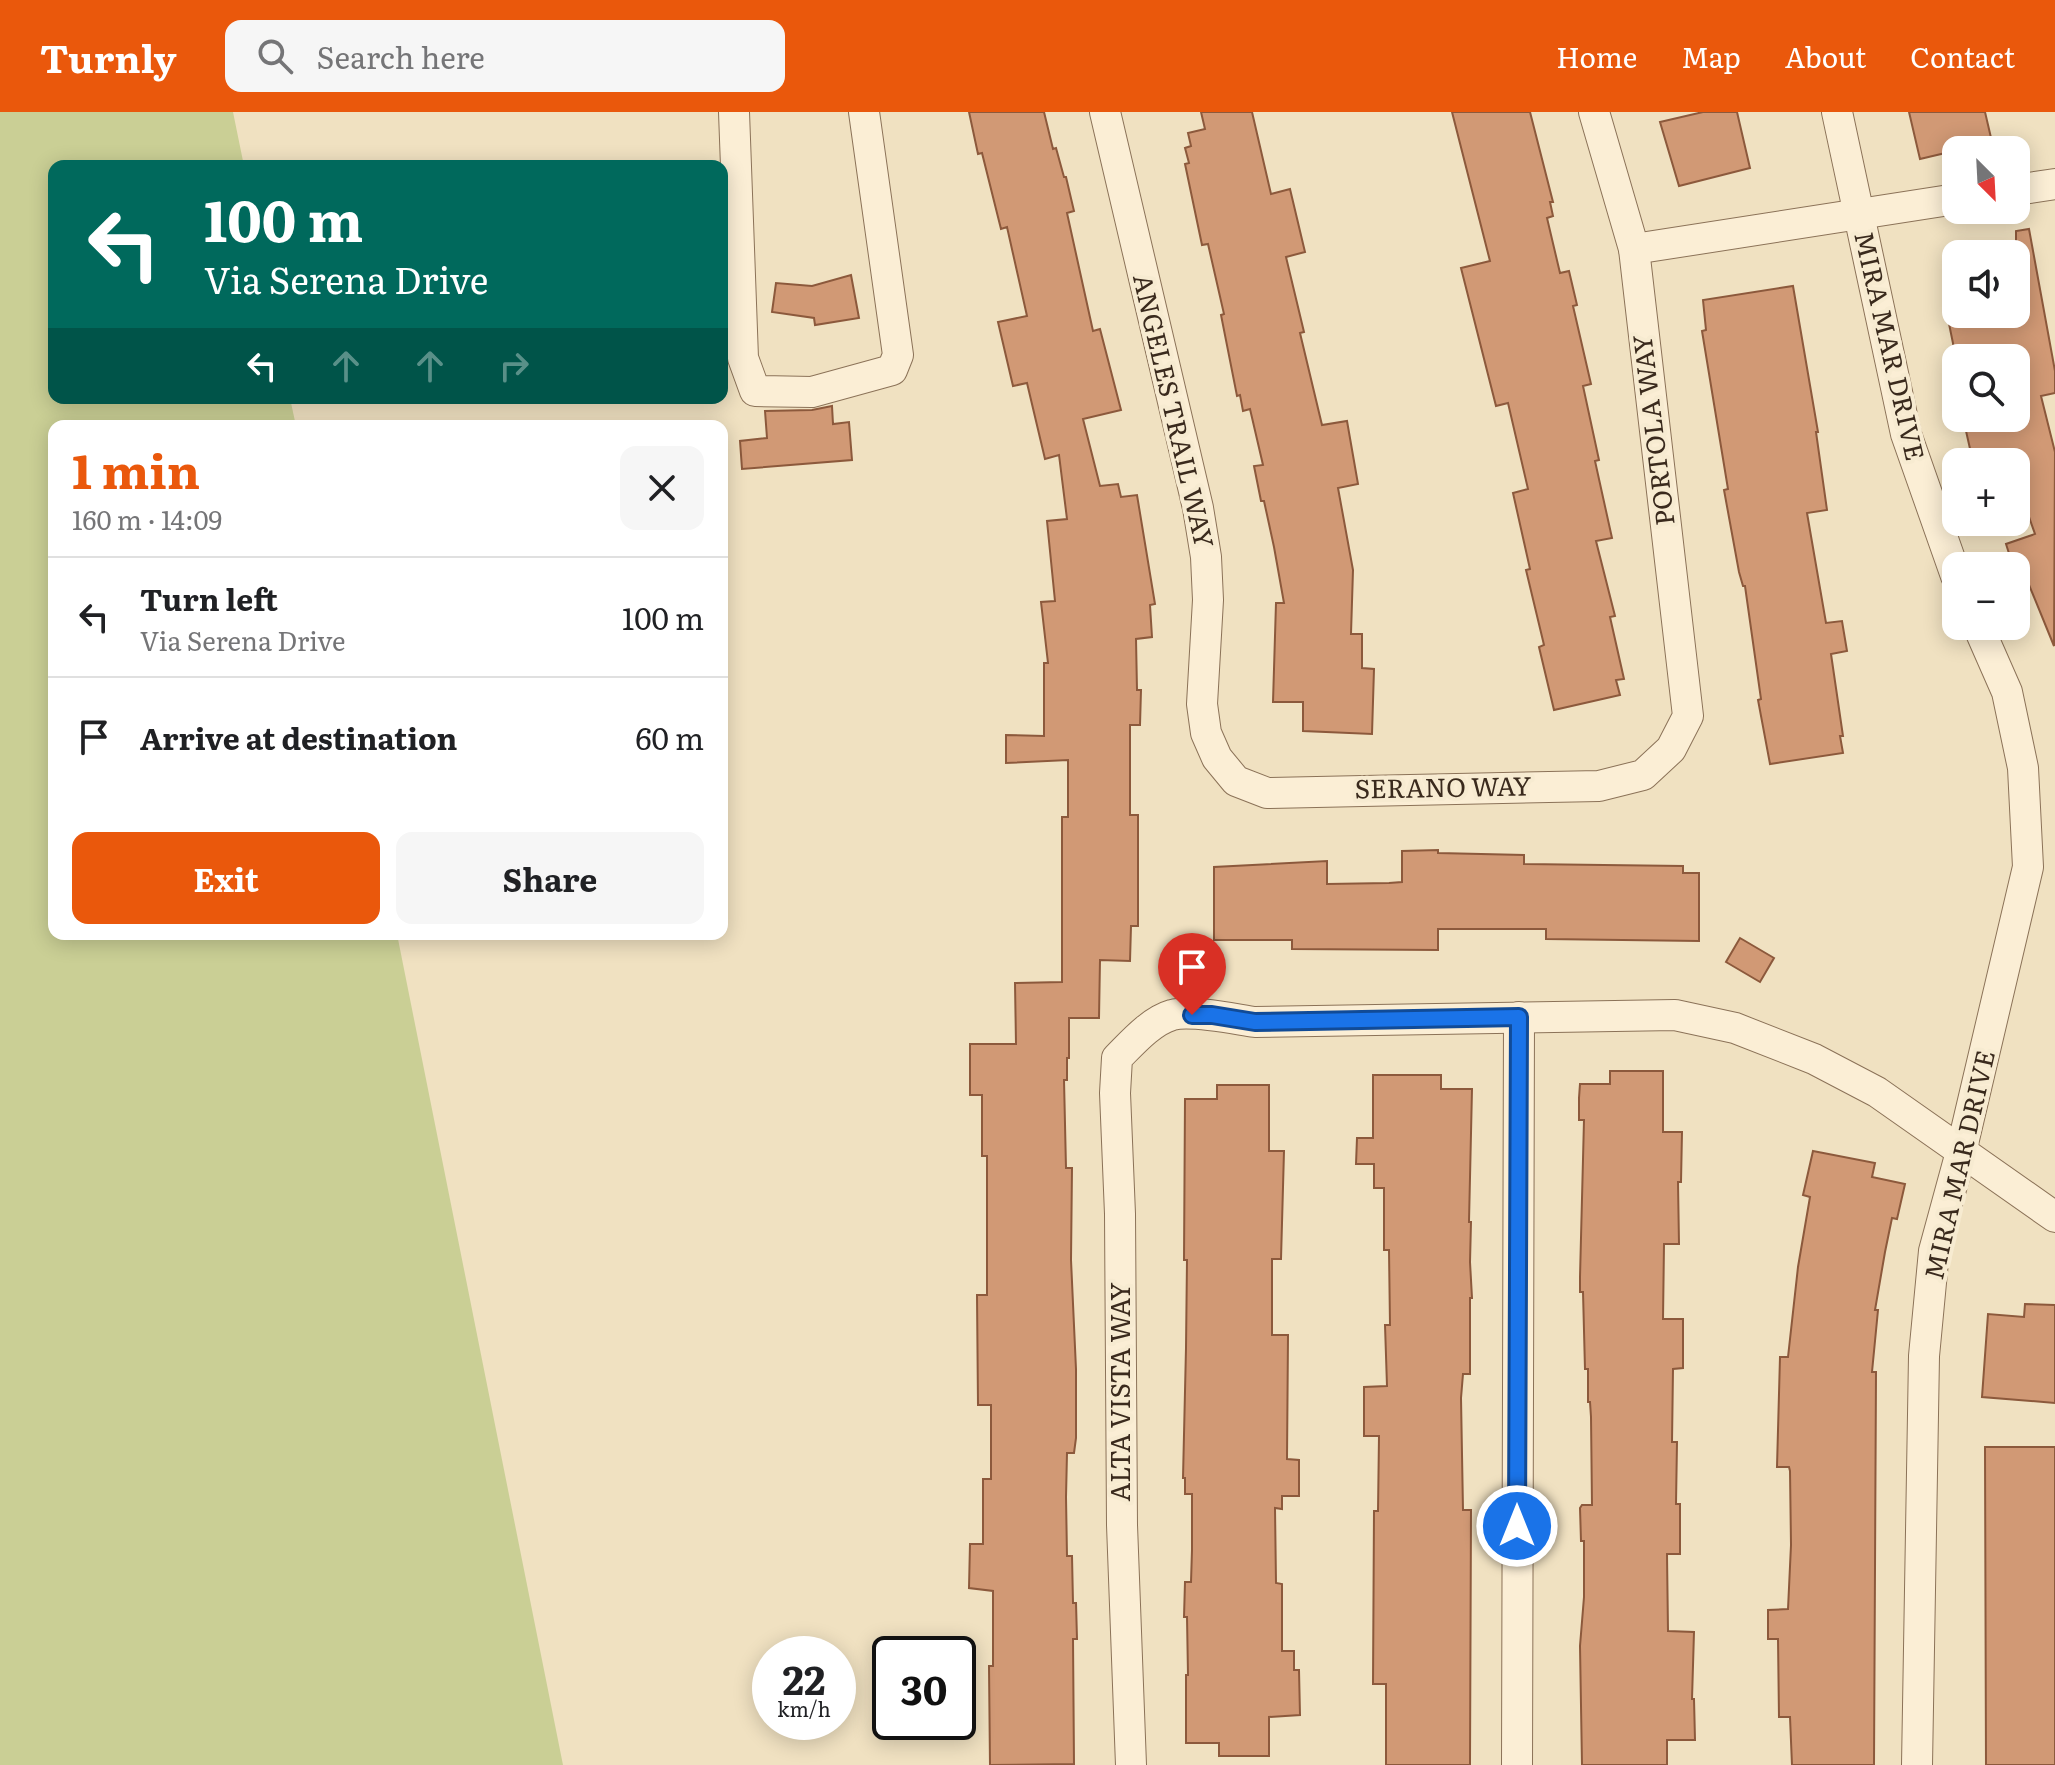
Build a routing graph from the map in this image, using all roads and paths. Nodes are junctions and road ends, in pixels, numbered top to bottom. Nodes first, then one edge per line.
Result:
1 (734, 112) edge
2 (864, 112) edge
3 (1105, 112) edge
4 (1594, 112) edge
5 (1837, 112) edge
6 (2055, 184) edge
7 (2030, 188) edge
8 (1942, 201) edge
9 (1858, 214) junction
10 (1634, 249) junction
11 (1948, 552) edge
12 (1984, 640) edge
13 (1671, 749) joint
14 (1217, 758) joint
15 (1519, 1017) junction
16 (1961, 1152) junction
17 (2055, 1217) edge
18 (1131, 1765) edge
19 (1517, 1765) edge
20 (1917, 1765) edge

1 - 2 street
3 - 14 street, ANGELES TRAIL WAY
4 - 10 street, PORTOLA WAY
5 - 9 street, MIRA MAR DRIVE
6 - 7 street
8 - 9 street
9 - 10 street
9 - 11 street, MIRA MAR DRIVE
10 - 13 street, PORTOLA WAY
12 - 16 street, MIRA MAR DRIVE
13 - 14 street, SERANO WAY
15 - 16 street, ALTA VISTA WAY
15 - 18 street, ALTA VISTA WAY
15 - 19 street
16 - 17 street, ALTA VISTA WAY
16 - 20 street, MIRA MAR DRIVE

